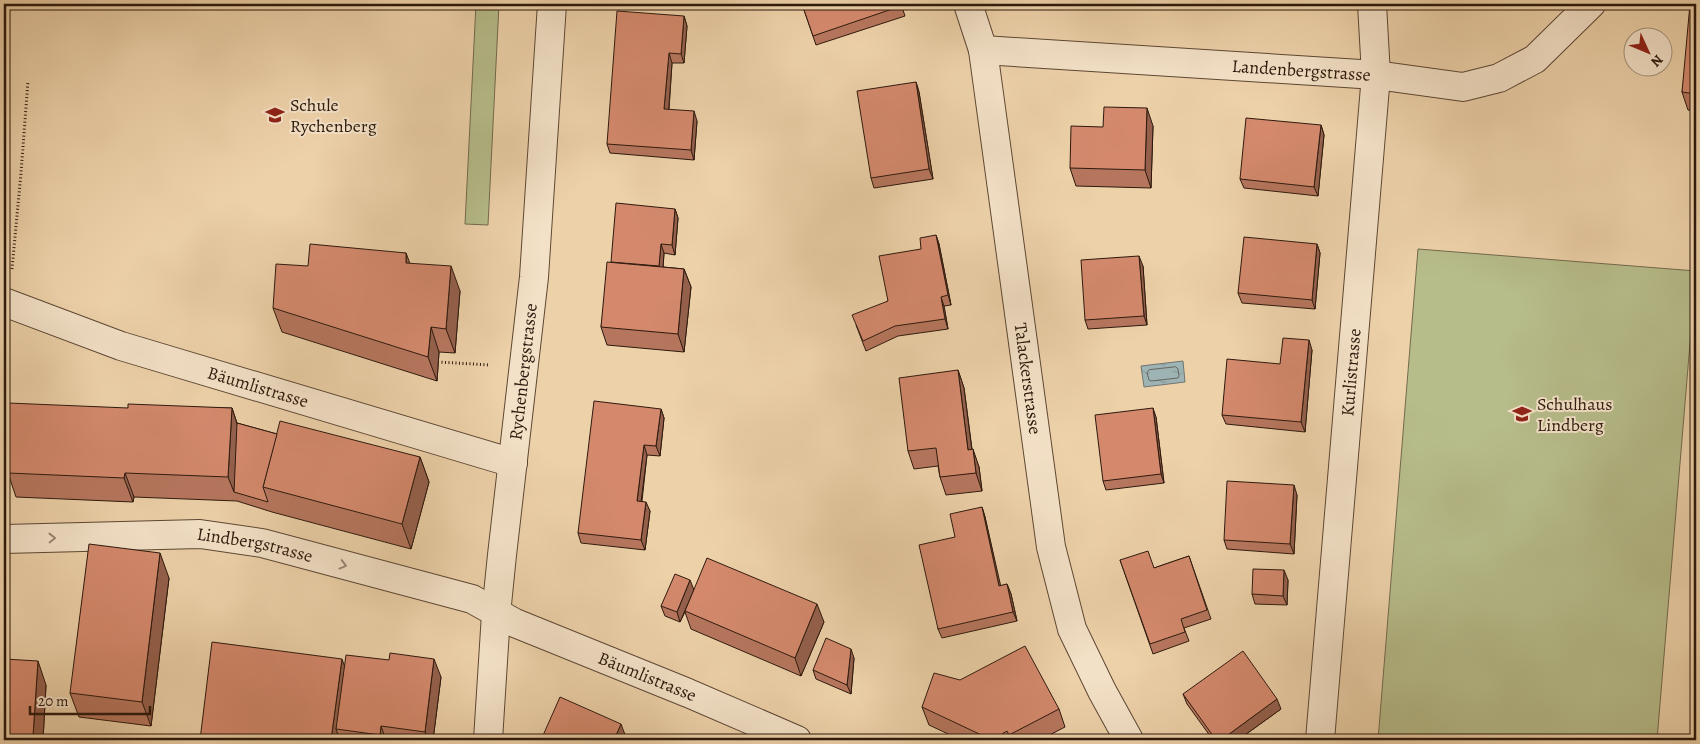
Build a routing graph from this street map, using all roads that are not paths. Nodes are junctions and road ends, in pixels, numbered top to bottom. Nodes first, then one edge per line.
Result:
1 (552, 4) edge
2 (968, 4) edge
3 (1372, 4) edge
4 (1591, 4) edge
5 (984, 50) junction
6 (1376, 75) junction
7 (4, 302) edge
8 (513, 463) junction
9 (4, 539) edge
10 (496, 614) junction
11 (488, 740) edge
12 (797, 740) edge
13 (1129, 740) edge
14 (1320, 740) edge

1 - 8 street, Rychenbergstrasse
2 - 5 street, Talackerstrasse
3 - 6 street, Kurlistrasse
4 - 6 street, Landenbergstrasse
5 - 6 street, Landenbergstrasse
5 - 13 street, Talackerstrasse
6 - 14 street, Kurlistrasse
7 - 8 street, Bäumlistrasse
8 - 10 street, Rychenbergstrasse
9 -> 10 street, Lindbergstrasse
10 - 11 street, Rychenbergstrasse
10 - 12 street, Bäumlistrasse

